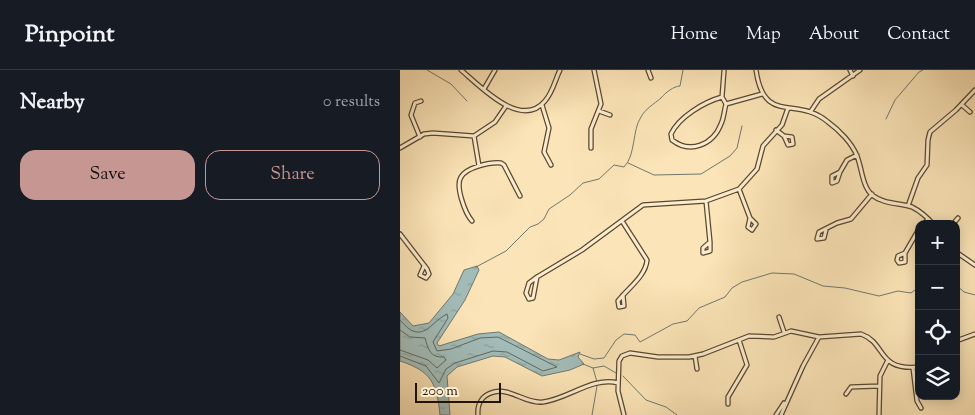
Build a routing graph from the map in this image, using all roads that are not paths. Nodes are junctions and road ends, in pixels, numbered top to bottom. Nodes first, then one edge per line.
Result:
1 (461, 70) edge
2 (495, 70) edge
3 (560, 70) edge
4 (594, 70) edge
5 (648, 70) edge
6 (756, 70) edge
7 (850, 70) edge
8 (860, 70) edge
9 (724, 71) edge
10 (853, 76) junction
11 (651, 78) dead end
12 (484, 89) junction
13 (975, 90) edge
14 (762, 94) junction
15 (722, 97) junction
16 (421, 101) dead end
17 (726, 104) junction
18 (542, 105) junction
19 (962, 105) junction
20 (506, 106) junction
21 (788, 108) junction
22 (811, 111) junction
23 (599, 112) junction
24 (970, 112) dead end
25 (610, 114) dead end
26 (776, 130) junction
27 (474, 136) junction
28 (784, 136) dead end
29 (420, 137) junction
30 (400, 148) edge
31 (591, 148) dead end
32 (857, 155) junction
33 (551, 165) dead end
34 (479, 166) junction
35 (840, 172) dead end
36 (739, 189) junction
37 (872, 194) junction
38 (520, 196) dead end
39 (706, 202) junction
40 (908, 206) junction
41 (750, 218) dead end
42 (928, 219) edge
43 (472, 221) dead end
44 (622, 221) junction
45 (826, 230) dead end
46 (400, 234) edge
47 (915, 236) edge
48 (710, 242) dead end
49 (905, 253) dead end
50 (960, 255) edge
51 (975, 265) edge
52 (424, 266) dead end
53 (537, 277) junction
54 (623, 295) dead end
55 (779, 317) dead end
56 (784, 332) junction
57 (975, 334) edge
58 (820, 337) junction
59 (739, 340) junction
60 (960, 340) edge
61 (695, 356) junction
62 (888, 360) junction
63 (913, 368) joint
64 (697, 369) dead end
65 (618, 383) junction
66 (879, 386) junction
67 (846, 394) dead end
68 (785, 403) junction
69 (728, 404) dead end
70 (920, 408) dead end
71 (478, 415) edge
72 (624, 415) edge
73 (776, 415) edge
74 (781, 415) edge
75 (879, 415) edge

1 - 12 street
2 - 12 street
3 - 18 street
4 - 23 street
5 - 11 street
6 - 14 street
7 - 10 street
8 - 10 street
9 - 15 street
10 - 22 street
12 - 20 street
13 - 19 street
14 - 17 street
14 - 21 street
15 - 17 street
15 - 17 street
16 - 29 street
18 - 20 street
18 - 33 street
19 - 24 street
19 - 40 street
20 - 27 street
21 - 22 street
21 - 26 street
22 - 32 street
23 - 25 street
23 - 31 street
26 - 28 street
26 - 36 street
27 - 29 street
27 - 34 street
29 - 30 street
32 - 35 street
32 - 37 street
34 - 38 street
34 - 43 street
36 - 39 street
36 - 41 street
37 - 40 street
37 - 45 street
39 - 44 street
39 - 48 street
40 - 42 street
44 - 53 street
44 - 54 street
46 - 52 street
47 - 49 street
50 - 51 street
53 - 53 street
55 - 56 street
56 - 58 street
56 - 59 street
57 - 60 street
58 - 62 street
58 - 68 street
59 - 61 street
59 - 69 street
61 - 64 street
61 - 65 street
62 - 63 street
62 - 66 street
63 - 70 street
65 - 71 street
65 - 72 street
66 - 67 street
66 - 75 street
68 - 73 street
68 - 74 street

